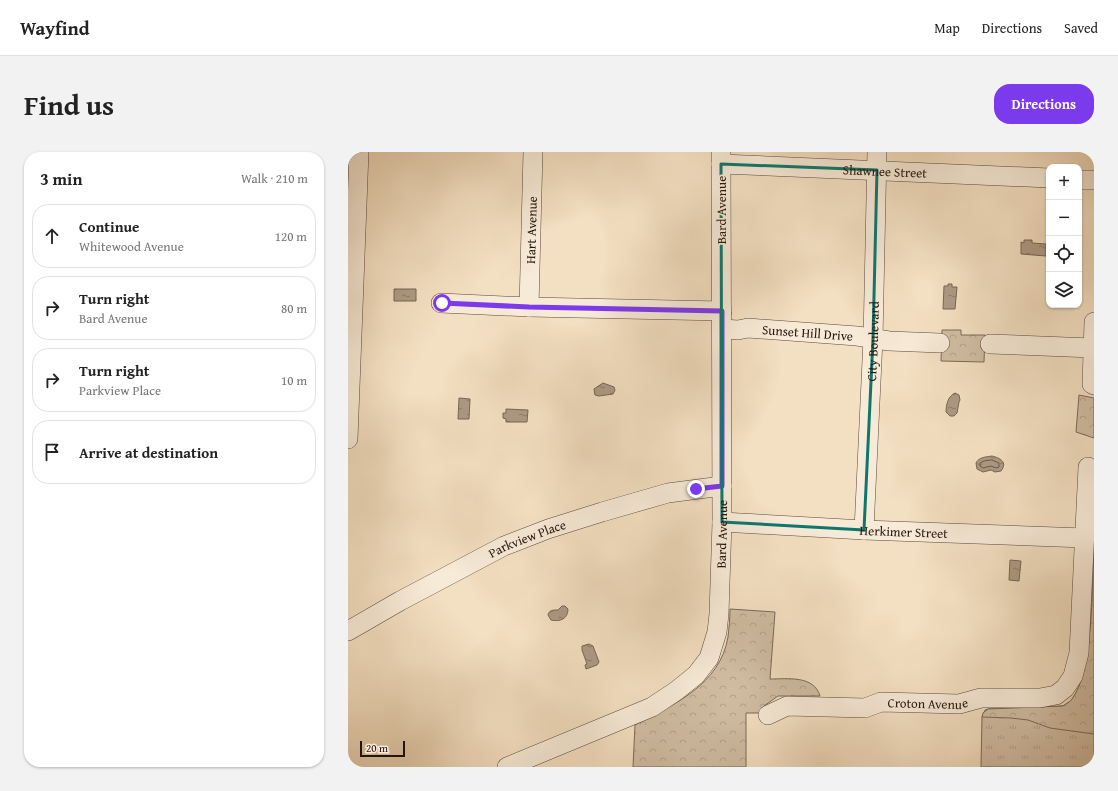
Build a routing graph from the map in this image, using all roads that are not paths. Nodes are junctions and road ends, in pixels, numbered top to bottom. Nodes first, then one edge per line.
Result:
1 (359, 152) edge
2 (533, 152) edge
3 (721, 158) edge
4 (877, 161) edge
5 (1046, 178) edge
6 (1082, 180) edge
7 (1094, 180) edge
8 (442, 303) dead end
9 (529, 307) junction
10 (722, 311) junction
11 (1094, 322) edge
12 (722, 329) junction
13 (873, 339) junction
14 (940, 343) dead end
15 (990, 344) dead end
16 (1093, 348) junction
17 (1093, 384) edge
18 (348, 439) edge
19 (1088, 468) dead end
20 (722, 486) junction
21 (722, 522) junction
22 (864, 530) junction
23 (1085, 538) junction
24 (348, 631) edge
25 (768, 715) dead end
26 (507, 767) edge

1 - 18 street
2 - 9 street, Hart Avenue
3 - 4 street, Shawnee Street
3 - 10 street, Bard Avenue
4 - 5 street, Shawnee Street
4 - 13 street, City Boulevard
6 - 7 street
8 - 9 street
9 - 10 street
10 - 12 street, Bard Avenue
11 - 16 street
12 - 13 street, Sunset Hill Drive
12 - 20 street, Bard Avenue
13 - 14 street, Sunset Hill Drive
13 - 22 street, City Boulevard
15 - 16 street
16 - 17 street
19 - 23 street
20 - 21 street, Bard Avenue
20 - 24 street, Parkview Place
21 - 22 street, Herkimer Street
21 - 26 street, Bard Avenue
22 - 23 street, Herkimer Street
23 - 25 street, Croton Avenue

